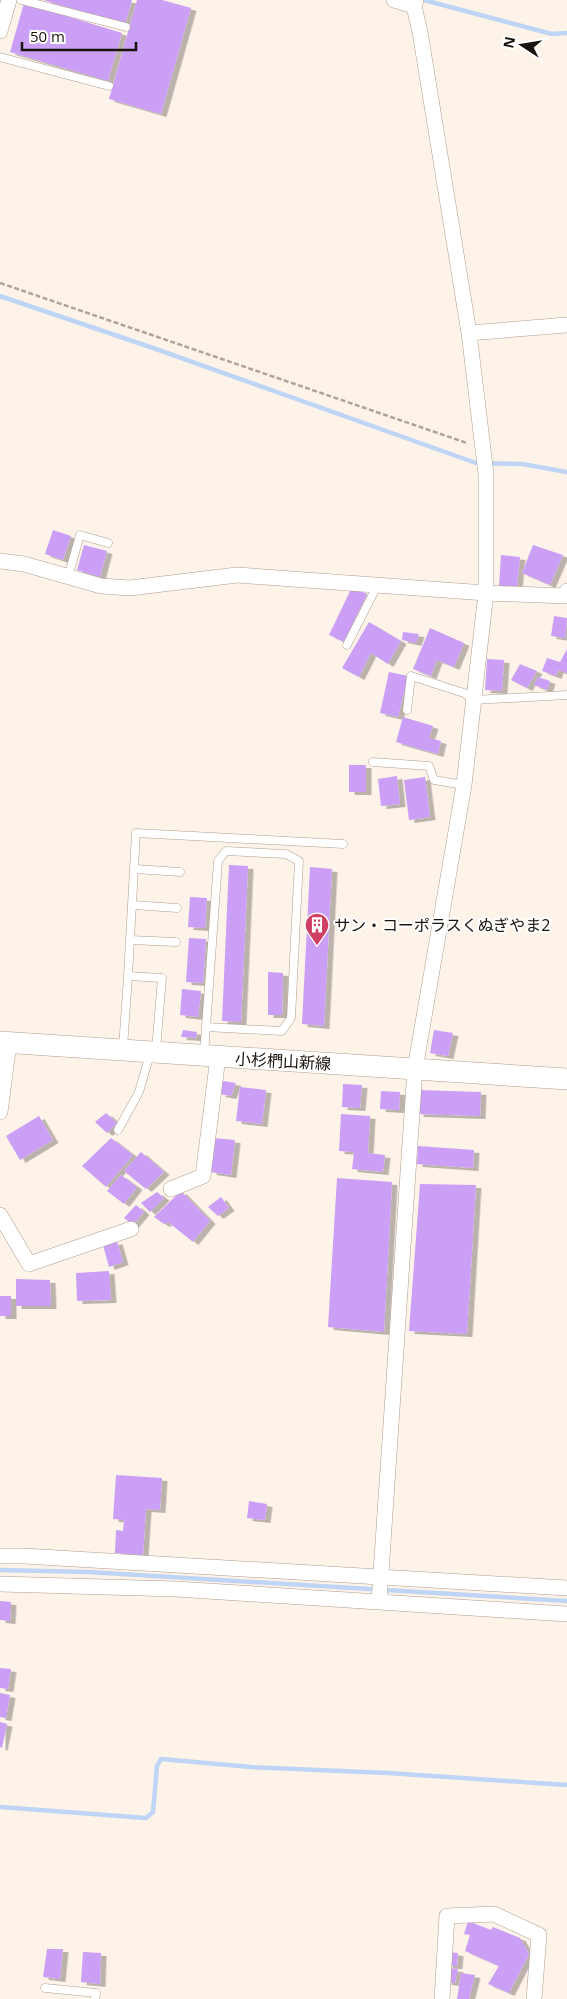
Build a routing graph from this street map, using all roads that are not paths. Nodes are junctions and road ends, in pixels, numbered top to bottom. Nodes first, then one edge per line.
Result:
1 (9, 0) edge
2 (21, 0) edge
3 (394, 0) edge
4 (415, 3) edge
5 (126, 28) dead end
6 (0, 31) edge
7 (0, 57) edge
8 (109, 86) dead end
9 (567, 325) edge
10 (469, 333) junction
11 (108, 543) dead end
12 (0, 561) edge
13 (68, 577) junction
14 (378, 584) junction
15 (567, 590) edge
16 (486, 593) junction
17 (347, 645) dead end
18 (567, 695) edge
19 (474, 700) junction
20 (407, 710) dead end
21 (373, 762) dead end
22 (464, 785) junction
23 (343, 844) dead end
24 (135, 870) junction
25 (180, 872) dead end
26 (133, 904) junction
27 (177, 908) dead end
28 (130, 940) junction
29 (176, 942) dead end
30 (128, 976) junction
31 (206, 1027) junction
32 (4, 1043) edge
33 (123, 1050) junction
34 (153, 1052) junction
35 (211, 1057) junction
36 (415, 1068) junction
37 (567, 1079) edge
38 (0, 1112) edge
39 (118, 1130) dead end
40 (171, 1189) dead end
41 (0, 1215) edge
42 (131, 1230) dead end
43 (0, 1556) edge
44 (382, 1577) junction
45 (0, 1584) edge
46 (567, 1588) edge
47 (379, 1602) junction
48 (567, 1614) edge
49 (45, 1988) dead end
50 (95, 1999) edge
51 (442, 1999) edge
52 (534, 1999) edge

1 - 6 street
2 - 5 lane
3 - 4 street
4 - 10 street
7 - 8 lane
9 - 10 street
10 - 16 street
11 - 13 lane
12 - 13 street
13 - 14 street
14 - 16 street
14 - 17 lane
15 - 16 street
16 - 19 street
18 - 19 lane
19 - 20 lane
19 - 22 street
21 - 22 lane
22 - 36 street
23 - 24 lane
24 - 25 lane
24 - 26 lane
26 - 27 lane
26 - 28 lane
28 - 29 lane
28 - 30 lane
30 - 33 lane
30 - 34 lane
31 - 31 lane
31 - 35 lane
32 - 33 main road, 小杉椚山新線
32 - 38 street
33 - 34 main road, 小杉椚山新線
34 - 35 main road, 小杉椚山新線
34 - 39 lane
35 - 36 main road, 小杉椚山新線
35 - 40 street
36 - 37 main road, 小杉椚山新線
36 - 44 street
41 - 42 street
43 - 44 street
44 - 46 street
44 - 47 street
45 - 47 street
47 - 48 street
49 - 50 lane
51 - 52 street

